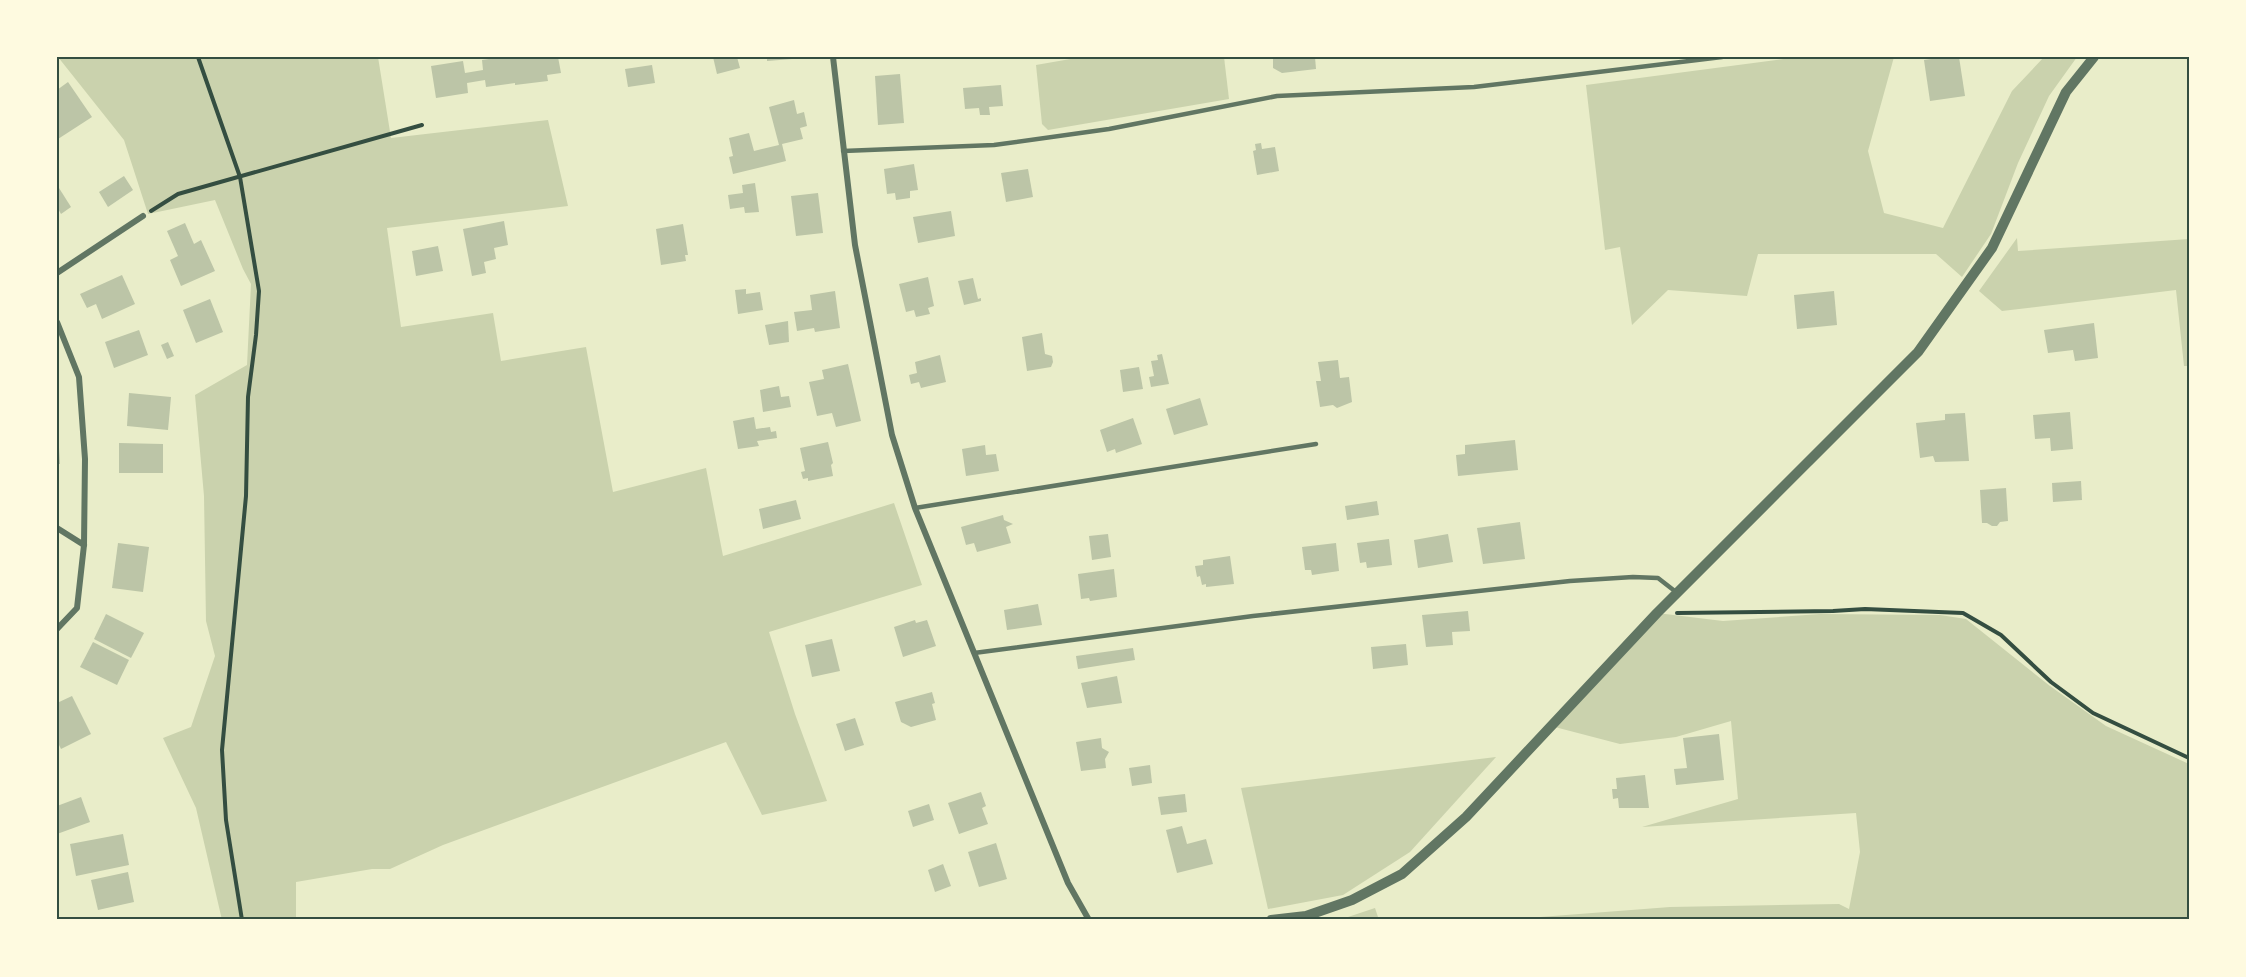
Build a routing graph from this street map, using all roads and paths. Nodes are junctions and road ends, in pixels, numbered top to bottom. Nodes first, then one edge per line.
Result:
1 (198, 57) edge
2 (832, 57) edge
3 (1722, 57) edge
4 (2094, 57) edge
5 (422, 124) dead end
6 (843, 151) junction
7 (240, 177) junction
8 (143, 216) joint
9 (57, 273) edge
10 (57, 322) edge
11 (1316, 444) dead end
12 (915, 508) junction
13 (57, 528) edge
14 (84, 545) junction
15 (1678, 593) junction
16 (1657, 613) junction
17 (57, 628) edge
18 (974, 653) junction
19 (2189, 758) edge
20 (242, 920) edge
21 (1089, 920) edge
22 (1271, 920) edge

1 - 7 path
2 - 6 street
3 - 6 lane
4 - 15 street
5 - 7 path
6 - 12 street
7 - 8 path
7 - 20 path
8 - 9 street
10 - 14 street
11 - 12 lane
12 - 18 street
13 - 14 street
14 - 17 street
15 - 16 street
15 - 18 lane
16 - 19 path
16 - 22 street
18 - 21 street

